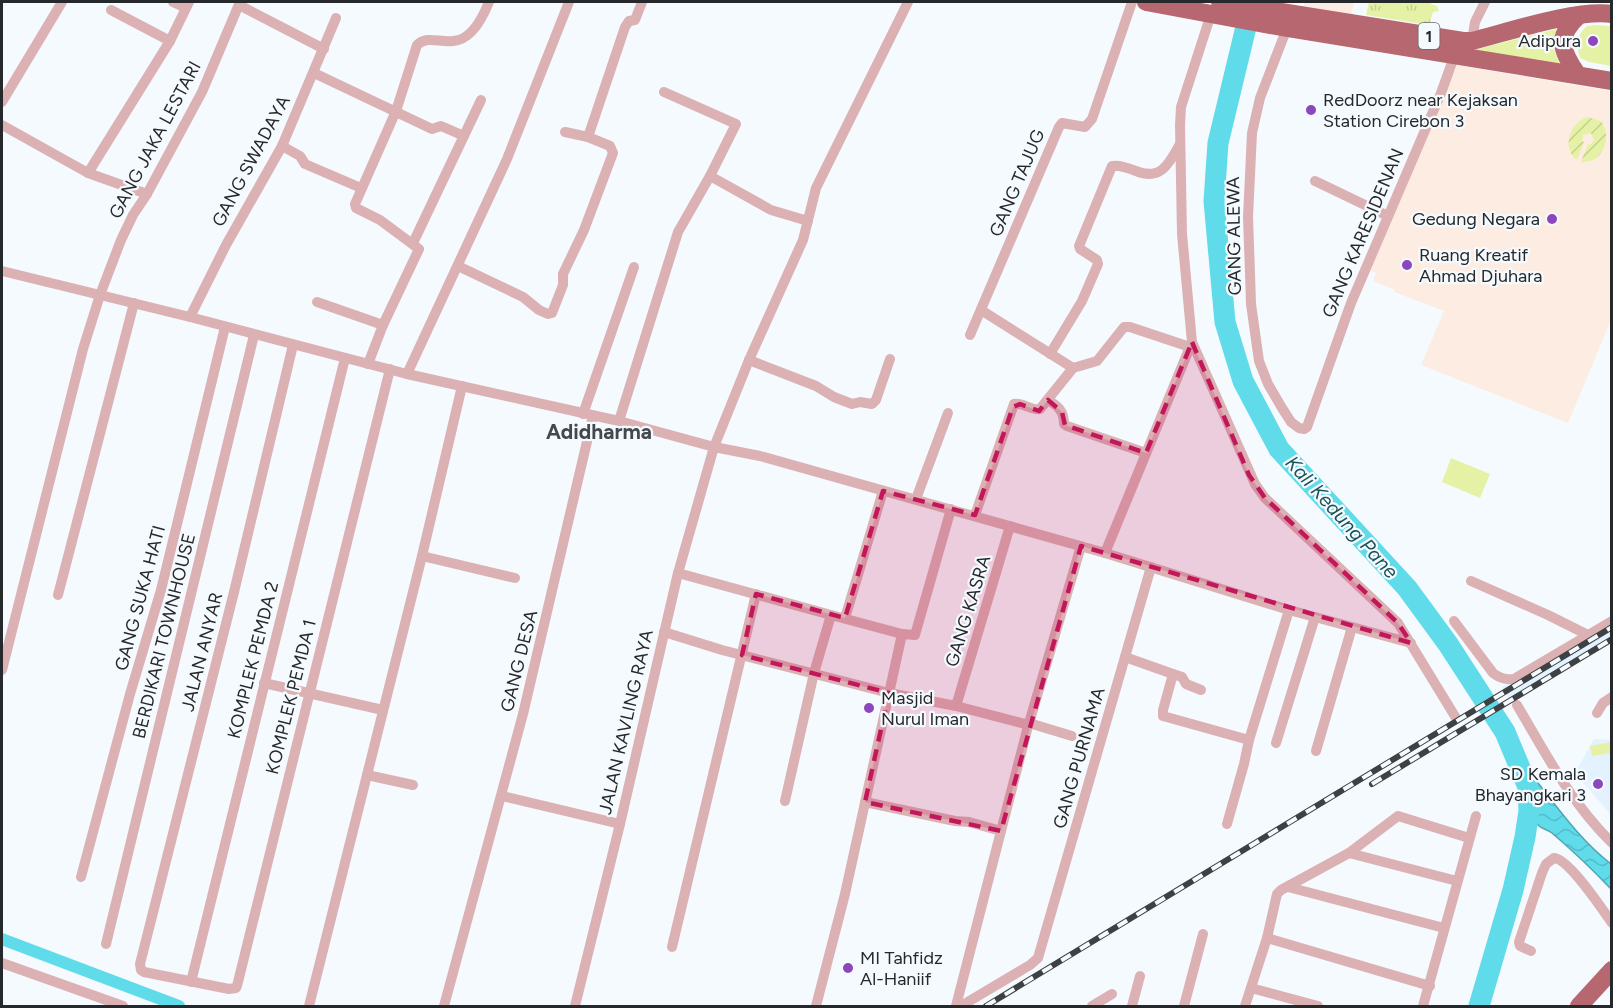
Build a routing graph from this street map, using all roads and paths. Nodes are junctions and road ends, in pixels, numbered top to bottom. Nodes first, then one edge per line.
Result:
1 (62, 2) edge
2 (173, 2) edge
3 (489, 2) edge
4 (569, 2) edge
5 (642, 2) edge
6 (908, 2) edge
7 (1132, 2) edge
8 (1146, 2) edge
9 (1485, 2) edge
10 (239, 3) edge
11 (187, 5) edge
12 (1219, 8) edge
13 (111, 10) dead end
14 (1608, 12) edge
15 (1283, 16) edge
16 (1578, 16) junction
17 (336, 18) dead end
18 (170, 41) junction
19 (1472, 41) junction
20 (324, 49) junction
21 (1455, 54) junction
22 (314, 73) junction
23 (1577, 74) junction
24 (1611, 81) edge
25 (664, 92) dead end
26 (481, 100) dead end
27 (2, 102) edge
28 (396, 111) junction
29 (2, 125) edge
30 (565, 132) dead end
31 (464, 136) junction
32 (588, 137) junction
33 (1180, 144) junction
34 (282, 146) junction
35 (88, 173) junction
36 (710, 176) junction
37 (1315, 181) dead end
38 (361, 188) junction
39 (147, 194) junction
40 (1388, 216) junction
41 (808, 221) junction
42 (413, 243) junction
43 (458, 266) junction
44 (634, 267) dead end
45 (2, 271) edge
46 (100, 295) junction
47 (317, 302) dead end
48 (134, 303) junction
49 (981, 309) junction
50 (190, 317) junction
51 (383, 325) junction
52 (225, 327) junction
53 (254, 335) junction
54 (970, 335) dead end
55 (293, 345) junction
56 (1191, 345) junction
57 (1050, 354) junction
58 (345, 358) junction
59 (890, 359) dead end
60 (749, 360) junction
61 (368, 363) junction
62 (1073, 368) junction
63 (390, 369) junction
64 (407, 374) junction
65 (462, 386) junction
66 (1048, 400) junction
67 (948, 413) dead end
68 (588, 415) junction
69 (619, 421) junction
70 (1307, 427) joint
71 (714, 447) junction
72 (1146, 453) junction
73 (883, 491) junction
74 (916, 499) junction
75 (951, 509) junction
76 (975, 515) junction
77 (1010, 526) junction
78 (1081, 546) junction
79 (1105, 553) junction
80 (422, 556) junction
81 (1152, 567) junction
82 (678, 573) junction
83 (515, 578) dead end
84 (1471, 581) dead end
85 (756, 594) junction
86 (58, 595) dead end
87 (1289, 610) junction
88 (831, 615) junction
89 (1315, 617) junction
90 (845, 618) junction
91 (1454, 621) dead end
92 (1611, 621) edge
93 (1352, 627) junction
94 (664, 632) junction
95 (902, 634) junction
96 (1588, 635) junction
97 (1411, 643) junction
98 (742, 655) junction
99 (1125, 657) junction
100 (2, 669) edge
101 (814, 673) junction
102 (1173, 674) junction
103 (264, 683) junction
104 (1201, 690) dead end
105 (309, 693) junction
106 (889, 693) junction
107 (1611, 697) edge
108 (1517, 705) dead end
109 (956, 706) junction
110 (383, 710) junction
111 (1597, 713) dead end
112 (1456, 718) dead end
113 (1029, 724) junction
114 (1072, 736) dead end
115 (1249, 740) junction
116 (1276, 743) dead end
117 (1316, 751) dead end
118 (367, 775) junction
119 (413, 785) dead end
120 (502, 796) junction
121 (784, 801) dead end
122 (865, 802) junction
123 (1476, 816) dead end
124 (620, 824) junction
125 (1227, 824) dead end
126 (1001, 831) junction
127 (1469, 838) junction
128 (1611, 843) edge
129 (1349, 853) junction
130 (81, 877) dead end
131 (1456, 881) junction
132 (1288, 887) junction
133 (1611, 923) edge
134 (1444, 928) junction
135 (1203, 934) dead end
136 (1267, 938) junction
137 (106, 944) dead end
138 (672, 947) dead end
139 (1531, 951) dead end
140 (2, 963) edge
141 (1611, 970) edge
142 (1140, 976) dead end
143 (191, 982) junction
144 (1430, 986) junction
145 (1251, 988) junction
146 (1112, 994) dead end
147 (123, 1006) edge
148 (309, 1006) edge
149 (444, 1006) edge
150 (575, 1006) edge
151 (816, 1006) edge
152 (956, 1006) edge
153 (961, 1006) edge
154 (1092, 1006) edge
155 (1132, 1006) edge
156 (1184, 1006) edge
157 (1245, 1006) edge
158 (1318, 1006) edge
159 (1424, 1006) edge
160 (1579, 1006) edge

1 - 27 street
2 - 11 street
3 - 28 street
4 - 43 street
5 - 32 street
6 - 41 street, JALAN KAVLING RAYA
7 - 49 street, GANG TAJUG
8 - 12 highway, 1
9 - 19 street
10 - 20 street
10 - 39 street, GANG JAKA LESTARI
11 - 18 street
12 - 15 highway, 1
12 - 33 street
13 - 18 street
14 - 16 highway, 1
15 - 19 highway, 1
15 - 21 highway, 1
15 - 70 street, GANG ALEWA
16 - 19 highway, 1
16 - 23 highway
17 - 20 street, GANG SWADAYA
18 - 35 street
20 - 22 street, GANG SWADAYA
21 - 23 highway, 1
21 - 40 street, GANG KARESIDENAN
22 - 28 street
22 - 34 street, GANG SWADAYA
23 - 24 highway, 1
25 - 36 street
26 - 31 street
28 - 31 street
28 - 38 street
29 - 35 street
30 - 32 street
31 - 42 street
32 - 43 street
33 - 56 street
33 - 57 street
34 - 38 street
34 - 50 street, GANG SWADAYA
35 - 39 street
36 - 41 street
36 - 69 street
37 - 40 street
38 - 42 street
39 - 46 street, GANG JAKA LESTARI
40 - 70 street, GANG KARESIDENAN
41 - 60 street, JALAN KAVLING RAYA
42 - 51 street
43 - 64 street
44 - 68 street, GANG DESA
45 - 46 street
46 - 48 street
46 - 100 street, GANG JAKA LESTARI
47 - 51 street
48 - 50 street
48 - 86 street
49 - 54 street, GANG TAJUG
49 - 57 street
50 - 52 street
51 - 61 street
52 - 53 street
52 - 130 street, GANG SUKA HATI
53 - 55 street
53 - 137 street, BERDIKARI TOWNHOUSE
55 - 58 street
55 - 143 street, JALAN ANYAR
56 - 62 street
56 - 72 street
56 - 97 street
57 - 62 street
58 - 61 street
58 - 103 street, KOMPLEK PEMDA 2
59 - 60 street
60 - 71 street, JALAN KAVLING RAYA
61 - 63 street
62 - 66 street
63 - 64 street
63 - 105 street, KOMPLEK PEMDA 1
64 - 65 street
65 - 68 street
65 - 80 street
66 - 72 street
66 - 76 street
67 - 74 street
68 - 69 street
68 - 120 street, GANG DESA
69 - 71 street
71 - 73 street
71 - 82 street, JALAN KAVLING RAYA
72 - 79 street
73 - 74 street
73 - 90 street
74 - 75 street
75 - 76 street
75 - 95 street
76 - 77 street
77 - 78 street
77 - 109 street, GANG KASRA
78 - 79 street
78 - 113 street
79 - 81 street
80 - 83 street
80 - 110 street
81 - 87 street
81 - 99 street, GANG PURNAMA
82 - 85 street
82 - 94 street, JALAN KAVLING RAYA
84 - 96 street
85 - 88 street
85 - 98 street
87 - 89 street
87 - 115 street
88 - 90 street
88 - 101 street
89 - 93 street
89 - 116 street
90 - 95 street
91 - 96 street
92 - 96 street
93 - 97 street
93 - 117 street
94 - 98 street
94 - 124 street, JALAN KAVLING RAYA
95 - 106 street
97 - 112 street
98 - 101 street
98 - 138 street
99 - 102 street
99 - 153 street, GANG PURNAMA
101 - 106 street
101 - 121 street
102 - 104 street
102 - 115 street
103 - 105 street
103 - 143 street, KOMPLEK PEMDA 2
105 - 110 street
105 - 143 street, KOMPLEK PEMDA 1
106 - 109 street
106 - 122 street
107 - 111 street
108 - 128 street
109 - 113 street
110 - 118 street
113 - 114 street
113 - 126 street
115 - 125 street
118 - 119 street
118 - 148 street
120 - 124 street
120 - 149 street, GANG DESA
122 - 126 street
122 - 151 street
123 - 127 street
124 - 150 street, JALAN KAVLING RAYA
126 - 152 street
127 - 129 street
127 - 131 street
129 - 131 street
129 - 132 street
131 - 134 street
132 - 134 street
132 - 136 street
133 - 139 street
134 - 144 street
135 - 156 street
136 - 144 street
136 - 145 street
140 - 147 street
141 - 160 highway
142 - 155 street
144 - 159 street
145 - 157 street
145 - 158 street
146 - 154 street

